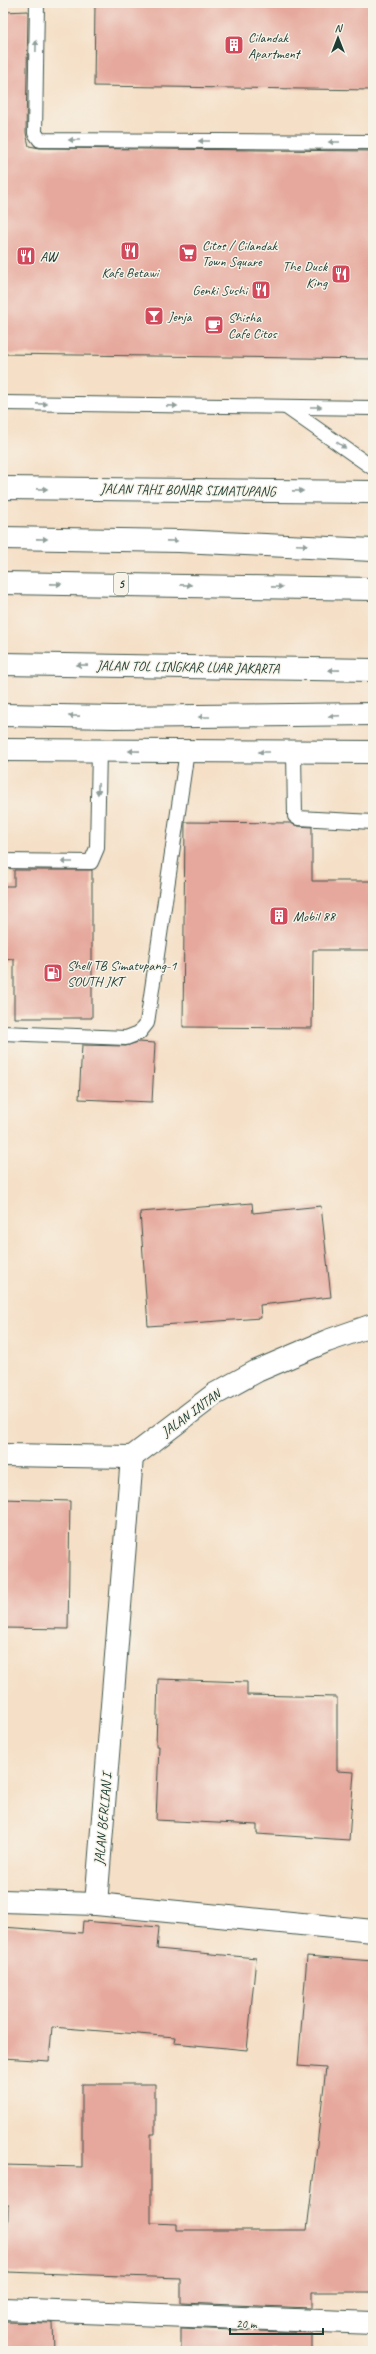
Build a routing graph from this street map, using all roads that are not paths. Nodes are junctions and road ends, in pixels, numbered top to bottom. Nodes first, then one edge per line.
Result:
1 (37, 3) edge
2 (373, 142) edge
3 (3, 403) edge
4 (286, 407) junction
5 (373, 408) edge
6 (373, 468) edge
7 (3, 488) edge
8 (373, 492) edge
9 (3, 538) edge
10 (373, 550) edge
11 (3, 583) edge
12 (373, 589) edge
13 (3, 664) edge
14 (373, 670) edge
15 (373, 714) edge
16 (3, 715) edge
17 (3, 750) edge
18 (99, 750) junction
19 (188, 751) junction
20 (294, 752) junction
21 (373, 752) edge
22 (373, 822) edge
23 (3, 861) edge
24 (3, 1033) edge
25 (373, 1325) edge
26 (3, 1455) edge
27 (132, 1457) junction
28 (3, 1901) edge
29 (96, 1904) junction
30 (373, 1931) edge
31 (3, 2309) edge
32 (373, 2323) edge

2 -> 1 lane
3 -> 4 lane
4 -> 5 lane
4 -> 6 lane
7 -> 8 main road, JALAN TAHI BONAR SIMATUPANG
9 -> 10 main road
11 -> 12 main road, 5
14 -> 13 main road, JALAN TOL LINGKAR LUAR JAKARTA
15 -> 16 main road
17 - 18 main road
19 -> 18 main road
18 -> 23 lane
20 -> 19 main road
19 - 24 lane
20 - 21 main road
20 - 22 lane
25 - 27 main road, JALAN INTAN
26 - 27 main road
27 - 29 main road, JALAN BERLIAN I
28 - 29 main road
29 - 30 main road
31 - 32 main road

